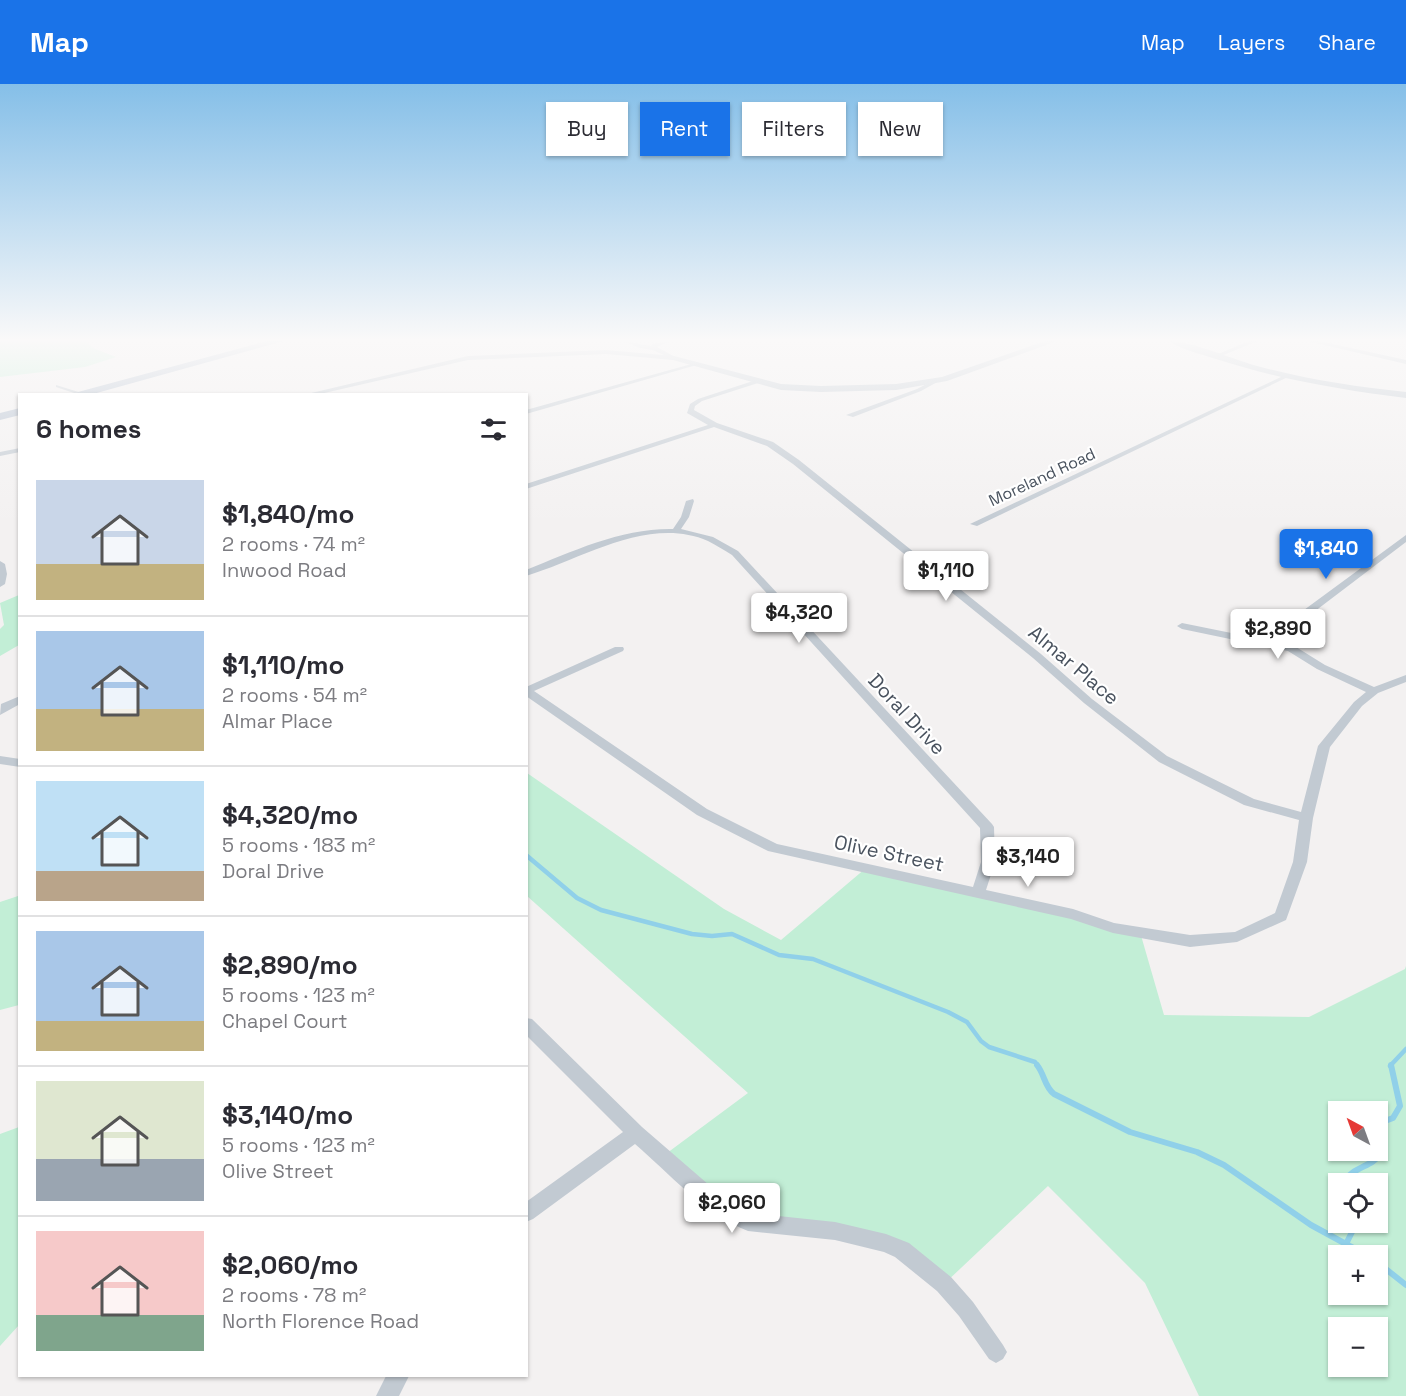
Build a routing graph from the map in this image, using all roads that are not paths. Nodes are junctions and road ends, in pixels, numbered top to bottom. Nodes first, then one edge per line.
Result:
1 (561, 402) edge
2 (696, 402) edge
3 (885, 402) edge
4 (1232, 402) edge
5 (528, 411) edge
6 (18, 412) edge
7 (850, 415) dead end
8 (0, 417) edge
9 (714, 425) junction
10 (18, 450) edge
11 (0, 454) edge
12 (528, 486) edge
13 (690, 501) dead end
14 (974, 524) dead end
15 (676, 531) junction
16 (1406, 538) edge
17 (0, 564) edge
18 (528, 572) edge
19 (0, 584) edge
20 (1182, 626) dead end
21 (1291, 648) junction
22 (619, 649) dead end
23 (1406, 678) edge
24 (528, 690) edge
25 (1374, 691) junction
26 (528, 692) edge
27 (18, 700) edge
28 (0, 712) edge
29 (0, 760) edge
30 (18, 763) edge
31 (1306, 818) junction
32 (978, 893) junction
33 (528, 1026) edge
34 (636, 1133) junction
35 (528, 1212) edge
36 (996, 1352) dead end
37 (397, 1377) edge
38 (387, 1396) edge

1 - 5 street
2 - 9 street, Almar Place
3 - 7 street
4 - 14 street, Moreland Road
6 - 8 main road
9 - 12 street
9 - 31 street, Almar Place
10 - 11 street
13 - 15 street
15 - 18 street, Doral Drive
15 - 32 street, Doral Drive
16 - 21 street
17 - 19 street
20 - 21 street
21 - 25 street
22 - 24 street
23 - 25 street, Olive Street
25 - 31 street, Olive Street
26 - 32 street, Olive Street
27 - 28 street
29 - 30 street
31 - 32 street, Olive Street
33 - 34 street
34 - 35 street
34 - 36 street
37 - 38 street

